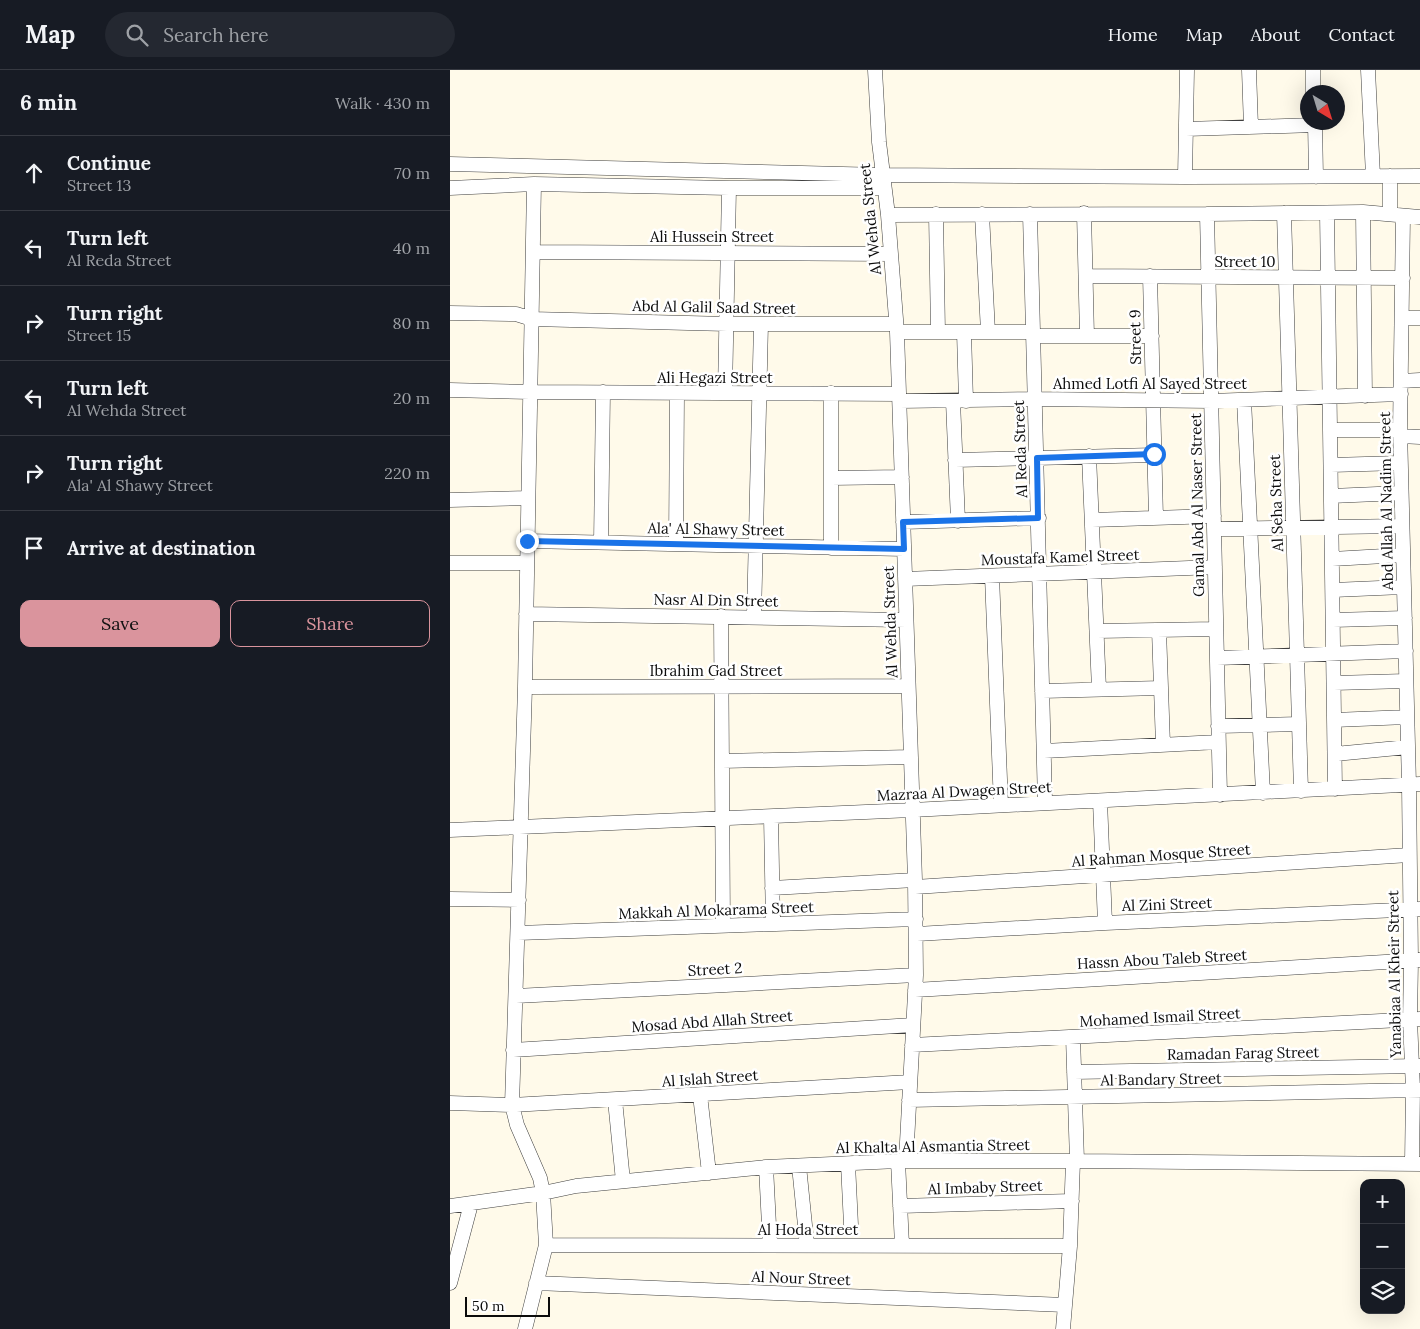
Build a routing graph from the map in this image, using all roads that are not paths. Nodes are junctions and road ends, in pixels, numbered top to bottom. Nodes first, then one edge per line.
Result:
1 (875, 70) edge
2 (1187, 70) edge
3 (1249, 70) edge
4 (1312, 70) edge
5 (1368, 70) edge
6 (1313, 85) edge
7 (1300, 125) edge
8 (1251, 127) junction
9 (1186, 129) junction
10 (1315, 130) edge
11 (450, 164) edge
12 (1373, 176) junction
13 (1390, 176) junction
14 (1420, 176) edge
15 (1185, 177) junction
16 (1316, 177) junction
17 (884, 182) junction
18 (534, 184) junction
19 (450, 188) edge
20 (729, 188) junction
21 (1363, 212) junction
22 (1084, 213) junction
23 (1284, 213) junction
24 (1327, 213) junction
25 (936, 214) junction
26 (982, 214) junction
27 (1030, 214) junction
28 (1206, 214) junction
29 (888, 215) junction
30 (1397, 215) junction
31 (1420, 217) edge
32 (533, 252) junction
33 (729, 253) junction
34 (891, 254) junction
35 (1086, 276) junction
36 (1150, 276) junction
37 (1208, 277) junction
38 (1286, 277) junction
39 (1329, 278) junction
40 (1364, 278) junction
41 (1403, 278) junction
42 (450, 314) edge
43 (1402, 318) junction
44 (1420, 318) edge
45 (532, 319) junction
46 (727, 324) junction
47 (760, 324) junction
48 (897, 328) junction
49 (938, 332) junction
50 (964, 332) junction
51 (988, 332) junction
52 (1033, 334) junction
53 (1087, 336) junction
54 (1152, 336) junction
55 (1420, 380) edge
56 (1401, 388) junction
57 (450, 390) edge
58 (530, 392) junction
59 (603, 392) junction
60 (677, 393) junction
61 (726, 393) junction
62 (759, 393) junction
63 (831, 393) junction
64 (1365, 396) junction
65 (1330, 397) junction
66 (899, 398) junction
67 (1290, 398) junction
68 (1035, 399) junction
69 (1153, 400) junction
70 (1244, 400) junction
71 (959, 401) junction
72 (1211, 401) junction
73 (1330, 430) junction
74 (1400, 433) junction
75 (1420, 437) edge
76 (1154, 454) junction
77 (1089, 456) junction
78 (1037, 458) junction
79 (955, 460) junction
80 (1400, 463) junction
81 (1331, 466) junction
82 (902, 477) junction
83 (831, 478) junction
84 (1401, 493) junction
85 (1331, 496) junction
86 (528, 498) junction
87 (450, 500) edge
88 (1038, 518) junction
89 (1156, 518) junction
90 (958, 520) junction
91 (1092, 520) junction
92 (903, 522) junction
93 (1214, 523) junction
94 (1402, 526) junction
95 (1293, 527) junction
96 (1332, 527) junction
97 (1250, 528) junction
98 (527, 541) junction
99 (601, 543) junction
100 (676, 544) junction
101 (756, 546) junction
102 (831, 548) junction
103 (904, 549) junction
104 (1402, 555) junction
105 (1332, 558) junction
106 (527, 563) junction
107 (450, 564) edge
108 (1215, 567) junction
109 (1094, 572) junction
110 (1040, 574) junction
111 (992, 576) junction
112 (906, 579) junction
113 (1403, 587) junction
114 (1333, 590) junction
115 (526, 614) junction
116 (721, 616) junction
117 (754, 617) junction
118 (1405, 618) junction
119 (906, 620) junction
120 (1333, 620) junction
121 (1216, 629) junction
122 (1159, 630) junction
123 (1097, 631) junction
124 (1406, 651) junction
125 (1334, 654) junction
126 (1297, 655) junction
127 (1256, 656) junction
128 (1217, 658) junction
129 (1406, 680) junction
130 (1334, 683) junction
131 (722, 686) junction
132 (908, 686) junction
133 (525, 687) junction
134 (1161, 688) junction
135 (1099, 690) junction
136 (1042, 691) junction
137 (1407, 717) junction
138 (1334, 720) junction
139 (1299, 724) junction
140 (1260, 725) junction
141 (1218, 726) junction
142 (1218, 742) junction
143 (1163, 745) junction
144 (1408, 747) junction
145 (1044, 750) junction
146 (1334, 754) junction
147 (911, 757) junction
148 (722, 762) junction
149 (1414, 784) edge
150 (1335, 789) junction
151 (1301, 791) junction
152 (1263, 793) junction
153 (1220, 795) junction
154 (1100, 801) junction
155 (1045, 803) junction
156 (1001, 805) junction
157 (912, 810) junction
158 (771, 817) junction
159 (723, 819) junction
160 (520, 826) junction
161 (450, 830) edge
162 (1409, 856) junction
163 (1103, 876) junction
164 (915, 883) junction
165 (772, 888) junction
166 (450, 899) edge
167 (519, 900) junction
168 (1415, 910) edge
169 (916, 919) junction
170 (1105, 923) junction
171 (773, 924) junction
172 (723, 925) junction
173 (518, 933) junction
174 (916, 934) junction
175 (1415, 961) edge
176 (916, 975) junction
177 (915, 990) junction
178 (516, 996) junction
179 (1415, 1020) edge
180 (913, 1025) junction
181 (1073, 1037) junction
182 (912, 1045) junction
183 (513, 1050) junction
184 (1416, 1066) edge
185 (1074, 1072) junction
186 (910, 1082) junction
187 (1417, 1090) edge
188 (700, 1095) junction
189 (1075, 1097) junction
190 (615, 1100) junction
191 (908, 1100) junction
192 (450, 1104) edge
193 (512, 1105) junction
194 (902, 1161) junction
195 (1075, 1161) junction
196 (1416, 1163) edge
197 (848, 1164) junction
198 (799, 1166) junction
199 (766, 1168) junction
200 (709, 1173) junction
201 (623, 1181) junction
202 (543, 1193) junction
203 (1072, 1201) junction
204 (471, 1204) junction
205 (450, 1206) edge
206 (900, 1206) junction
207 (851, 1225) dead end
208 (546, 1245) junction
209 (770, 1245) junction
210 (807, 1245) junction
211 (902, 1245) junction
212 (1070, 1246) junction
213 (450, 1283) edge
214 (536, 1283) junction
215 (1065, 1305) junction
216 (525, 1329) edge
217 (1063, 1329) edge

1 - 17 street, Al Wehda Street
2 - 9 street
3 - 8 street
4 - 6 street
5 - 12 street
7 - 8 street
8 - 9 street
9 - 15 street
10 - 16 street
11 - 17 street
12 - 13 street
12 - 16 street
13 - 14 street
13 - 30 street, Abd Allah Al Nadim Street
15 - 16 street
15 - 17 street
17 - 20 street
17 - 29 street, Al Wehda Street
18 - 19 street
18 - 20 street
18 - 32 street
20 - 33 street
21 - 24 street
21 - 30 street
21 - 40 street
22 - 27 street
22 - 28 street
22 - 35 street
23 - 24 street
23 - 28 street
23 - 38 street, Al Seha Street
24 - 39 street
25 - 26 street
25 - 29 street
25 - 49 street
26 - 27 street
26 - 51 street
27 - 52 street, Al Reda Street
28 - 37 street, Gamal Abd Al Naser Street
29 - 34 street, Al Wehda Street
30 - 31 street
30 - 41 street, Abd Allah Al Nadim Street
32 - 33 street, Ali Hussein Street
32 - 45 street
33 - 34 street, Ali Hussein Street
33 - 46 street
34 - 48 street, Al Wehda Street
35 - 36 street, Street 10
35 - 53 street
36 - 37 street, Street 10
36 - 54 street, Street 9
37 - 38 street, Street 10
37 - 72 street, Gamal Abd Al Naser Street
38 - 39 street, Street 10
38 - 67 street, Al Seha Street
39 - 40 street, Street 10
39 - 65 street
40 - 41 street, Street 10
40 - 64 street
41 - 43 street, Abd Allah Al Nadim Street
42 - 45 street, Abd Al Galil Saad Street
43 - 44 street
43 - 56 street, Abd Allah Al Nadim Street
45 - 46 street, Abd Al Galil Saad Street
45 - 58 street
46 - 47 street, Abd Al Galil Saad Street
46 - 61 street
47 - 48 street, Abd Al Galil Saad Street
47 - 62 street
48 - 49 street, Abd Al Galil Saad Street
48 - 66 street, Al Wehda Street
49 - 50 street, Abd Al Galil Saad Street
50 - 51 street, Abd Al Galil Saad Street
50 - 71 street
51 - 52 street, Abd Al Galil Saad Street
52 - 53 street, Abd Al Galil Saad Street
52 - 68 street, Al Reda Street
53 - 54 street, Abd Al Galil Saad Street
54 - 69 street, Street 9
55 - 56 street, Ahmed Lotfi Al Sayed Street
56 - 64 street, Ahmed Lotfi Al Sayed Street
56 - 74 street, Abd Allah Al Nadim Street
57 - 58 street, Ali Hegazi Street
58 - 59 street, Ali Hegazi Street
58 - 86 street
59 - 60 street, Ali Hegazi Street
59 - 99 street
60 - 61 street, Ali Hegazi Street
60 - 100 street
61 - 62 street, Ali Hegazi Street
62 - 63 street, Ali Hegazi Street
62 - 101 street
63 - 66 street, Ali Hegazi Street
63 - 83 street
64 - 65 street, Ahmed Lotfi Al Sayed Street
65 - 67 street, Ahmed Lotfi Al Sayed Street
65 - 73 street
66 - 71 street, Ahmed Lotfi Al Sayed Street
66 - 82 street, Al Wehda Street
67 - 70 street, Ahmed Lotfi Al Sayed Street
67 - 95 street, Al Seha Street
68 - 69 street, Ahmed Lotfi Al Sayed Street
68 - 71 street, Ahmed Lotfi Al Sayed Street
68 - 78 street, Al Reda Street
69 - 72 street, Ahmed Lotfi Al Sayed Street
69 - 76 street, Street 9
70 - 72 street, Ahmed Lotfi Al Sayed Street
70 - 97 street
71 - 79 street
72 - 93 street, Gamal Abd Al Naser Street
73 - 74 street
73 - 81 street
74 - 75 street
74 - 80 street, Abd Allah Al Nadim Street
76 - 77 street
76 - 89 street, Street 9
77 - 78 street
77 - 91 street
78 - 79 street
78 - 88 street, Al Reda Street
79 - 90 street
80 - 81 street
80 - 84 street, Abd Allah Al Nadim Street
81 - 85 street
82 - 83 street
82 - 92 street, Al Wehda Street
83 - 102 street
84 - 85 street
84 - 94 street, Abd Allah Al Nadim Street
85 - 96 street
86 - 87 street
86 - 98 street
88 - 90 street
88 - 110 street, Al Reda Street
89 - 91 street
89 - 93 street
90 - 92 street
91 - 109 street
92 - 103 street, Al Wehda Street
93 - 97 street
93 - 108 street, Gamal Abd Al Naser Street
94 - 96 street
94 - 104 street, Abd Allah Al Nadim Street
95 - 96 street
95 - 97 street
95 - 126 street, Al Seha Street
96 - 105 street
97 - 127 street
98 - 99 street, Ala' Al Shawy Street
98 - 106 street
99 - 100 street, Ala' Al Shawy Street
100 - 101 street, Ala' Al Shawy Street
101 - 102 street, Ala' Al Shawy Street
101 - 117 street
102 - 103 street, Ala' Al Shawy Street
103 - 112 street, Al Wehda Street
104 - 105 street
104 - 113 street, Abd Allah Al Nadim Street
105 - 114 street
106 - 107 street
106 - 115 street
108 - 109 street, Moustafa Kamel Street
108 - 121 street, Gamal Abd Al Naser Street
109 - 110 street, Moustafa Kamel Street
109 - 123 street
110 - 111 street, Moustafa Kamel Street
110 - 136 street, Al Reda Street
111 - 112 street, Moustafa Kamel Street
111 - 156 street
112 - 119 street, Al Wehda Street
113 - 114 street
113 - 118 street, Abd Allah Al Nadim Street
114 - 120 street
115 - 116 street, Nasr Al Din Street
115 - 133 street
116 - 117 street, Nasr Al Din Street
116 - 131 street
117 - 119 street, Nasr Al Din Street
118 - 120 street
118 - 124 street, Abd Allah Al Nadim Street
119 - 132 street, Al Wehda Street
120 - 125 street
121 - 122 street
121 - 128 street, Gamal Abd Al Naser Street
122 - 123 street
122 - 134 street
123 - 135 street
124 - 125 street
124 - 129 street, Abd Allah Al Nadim Street
125 - 126 street
125 - 130 street
126 - 127 street
126 - 139 street, Al Seha Street
127 - 128 street
127 - 140 street
128 - 141 street, Gamal Abd Al Naser Street
129 - 130 street
129 - 137 street, Abd Allah Al Nadim Street
130 - 138 street
131 - 132 street, Ibrahim Gad Street
131 - 133 street, Ibrahim Gad Street
131 - 148 street
132 - 147 street, Al Wehda Street
133 - 160 street
134 - 135 street
134 - 143 street
135 - 136 street
136 - 145 street, Al Reda Street
137 - 138 street
137 - 144 street, Abd Allah Al Nadim Street
138 - 146 street
139 - 140 street
139 - 151 street, Al Seha Street
140 - 141 street
140 - 152 street
141 - 142 street, Gamal Abd Al Naser Street
142 - 143 street
142 - 153 street, Gamal Abd Al Naser Street
143 - 145 street
144 - 146 street
144 - 149 street, Abd Allah Al Nadim Street
145 - 155 street, Al Reda Street
146 - 150 street
147 - 148 street
147 - 157 street, Al Wehda Street
148 - 159 street
149 - 150 street, Mazraa Al Dwagen Street
149 - 162 street, Yanabiaa Al Kheir Street
150 - 151 street, Mazraa Al Dwagen Street
151 - 152 street, Mazraa Al Dwagen Street
152 - 153 street, Mazraa Al Dwagen Street
153 - 154 street, Mazraa Al Dwagen Street
154 - 155 street, Mazraa Al Dwagen Street
154 - 163 street
155 - 156 street, Mazraa Al Dwagen Street
156 - 157 street, Mazraa Al Dwagen Street
157 - 158 street, Mazraa Al Dwagen Street
157 - 164 street, Al Wehda Street
158 - 159 street, Mazraa Al Dwagen Street
158 - 165 street
159 - 160 street, Mazraa Al Dwagen Street
159 - 172 street
160 - 161 street, Mazraa Al Dwagen Street
160 - 167 street
162 - 163 street, Al Rahman Mosque Street
162 - 168 street, Yanabiaa Al Kheir Street
163 - 164 street, Al Rahman Mosque Street
163 - 170 street
164 - 165 street, Al Rahman Mosque Street
164 - 169 street, Al Wehda Street
165 - 171 street
166 - 167 street
167 - 173 street
168 - 170 street, Al Zini Street
168 - 175 street, Yanabiaa Al Kheir Street
169 - 171 street, Makkah Al Mokarama Street
169 - 174 street, Al Wehda Street
170 - 174 street, Al Zini Street
171 - 172 street, Makkah Al Mokarama Street
172 - 173 street, Makkah Al Mokarama Street
173 - 178 street
174 - 176 street, Al Wehda Street
175 - 177 street, Hassn Abou Taleb Street
175 - 179 street, Yanabiaa Al Kheir Street
176 - 177 street, Al Wehda Street
176 - 178 street, Street 2
177 - 180 street, Al Wehda Street
178 - 183 street
179 - 181 street, Mohamed Ismail Street
179 - 184 street, Yanabiaa Al Kheir Street
180 - 182 street, Al Wehda Street
180 - 183 street, Mosad Abd Allah Street
181 - 182 street, Mohamed Ismail Street
181 - 185 street
182 - 186 street, Al Wehda Street
183 - 193 street
184 - 185 street, Ramadan Farag Street
184 - 187 street, Yanabiaa Al Kheir Street
185 - 189 street
186 - 188 street, Al Islah Street
186 - 191 street, Al Wehda Street
187 - 189 street, Al Bandary Street
187 - 196 street, Yanabiaa Al Kheir Street
188 - 190 street, Al Islah Street
188 - 200 street
189 - 191 street, Al Bandary Street
189 - 195 street
190 - 193 street, Al Islah Street
190 - 201 street
191 - 194 street, Al Wehda Street
192 - 193 street, Al Islah Street
193 - 202 street
194 - 195 street, Al Khalta Al Asmantia Street
194 - 197 street, Al Khalta Al Asmantia Street
194 - 206 street, Al Wehda Street
195 - 196 street, Al Khalta Al Asmantia Street
195 - 203 street
197 - 198 street, Al Khalta Al Asmantia Street
197 - 207 street
198 - 199 street, Al Khalta Al Asmantia Street
198 - 210 street
199 - 200 street, Al Khalta Al Asmantia Street
199 - 209 street
200 - 201 street, Al Khalta Al Asmantia Street
201 - 202 street, Al Khalta Al Asmantia Street
202 - 204 street, Al Khalta Al Asmantia Street
202 - 208 street
203 - 206 street, Al Imbaby Street
203 - 212 street
204 - 205 street, Al Khalta Al Asmantia Street
204 - 213 street
206 - 211 street, Al Wehda Street
208 - 209 street, Al Hoda Street
208 - 214 street
209 - 210 street, Al Hoda Street
210 - 211 street, Al Hoda Street
211 - 212 street, Al Hoda Street
212 - 215 street
214 - 215 street, Al Nour Street
214 - 216 street
215 - 217 street

